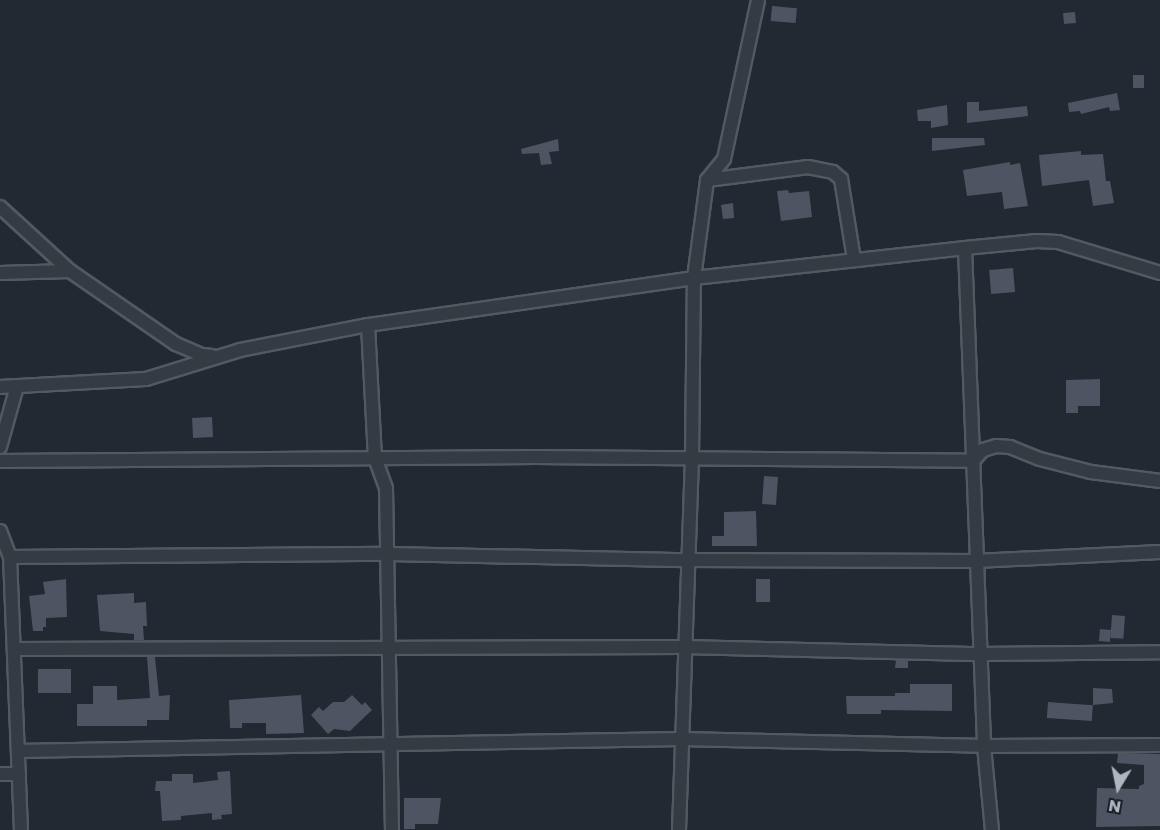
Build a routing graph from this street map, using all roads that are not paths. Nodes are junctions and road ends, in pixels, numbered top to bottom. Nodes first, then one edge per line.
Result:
1 (758, 0) edge
2 (707, 180) junction
3 (0, 207) edge
4 (964, 249) junction
5 (854, 259) junction
6 (70, 271) junction
7 (0, 273) edge
8 (1160, 273) edge
9 (694, 278) junction
10 (368, 325) junction
11 (216, 356) junction
12 (17, 386) junction
13 (0, 387) edge
14 (0, 447) edge
15 (375, 458) junction
16 (692, 459) junction
17 (0, 461) edge
18 (973, 461) junction
19 (1160, 481) edge
20 (0, 531) edge
21 (1160, 552) edge
22 (389, 554) junction
23 (9, 557) junction
24 (687, 560) junction
25 (976, 561) junction
26 (389, 648) junction
27 (684, 648) junction
28 (14, 650) junction
29 (1160, 652) edge
30 (981, 654) junction
31 (681, 739) junction
32 (391, 744) junction
33 (1160, 745) edge
34 (984, 746) junction
35 (18, 751) junction
36 (0, 774) edge
37 (19, 774) junction
38 (21, 830) edge
39 (392, 830) edge
40 (679, 830) edge
41 (992, 830) edge

1 - 2 street
2 - 5 street
2 - 9 street
3 - 6 street
4 - 5 street
4 - 8 street
4 - 18 street
5 - 9 street
6 - 7 street
6 - 11 street
9 - 10 street
9 - 16 street
10 - 11 street
10 - 15 street
11 - 12 street
12 - 13 street
12 - 14 street
15 - 16 street
15 - 17 street
15 - 22 street
16 - 18 street
16 - 24 street
18 - 19 street
18 - 25 street
20 - 23 street
21 - 25 street
22 - 23 street
22 - 24 street
22 - 26 street
23 - 28 street
24 - 25 street
24 - 27 street
25 - 30 street
26 - 27 street
26 - 28 street
26 - 32 street
27 - 30 street
27 - 31 street
28 - 35 street
29 - 30 street
30 - 34 street
31 - 32 street
31 - 34 street
31 - 40 street
32 - 35 street
32 - 39 street
33 - 34 street
34 - 41 street
35 - 37 street
36 - 37 street
37 - 38 street

